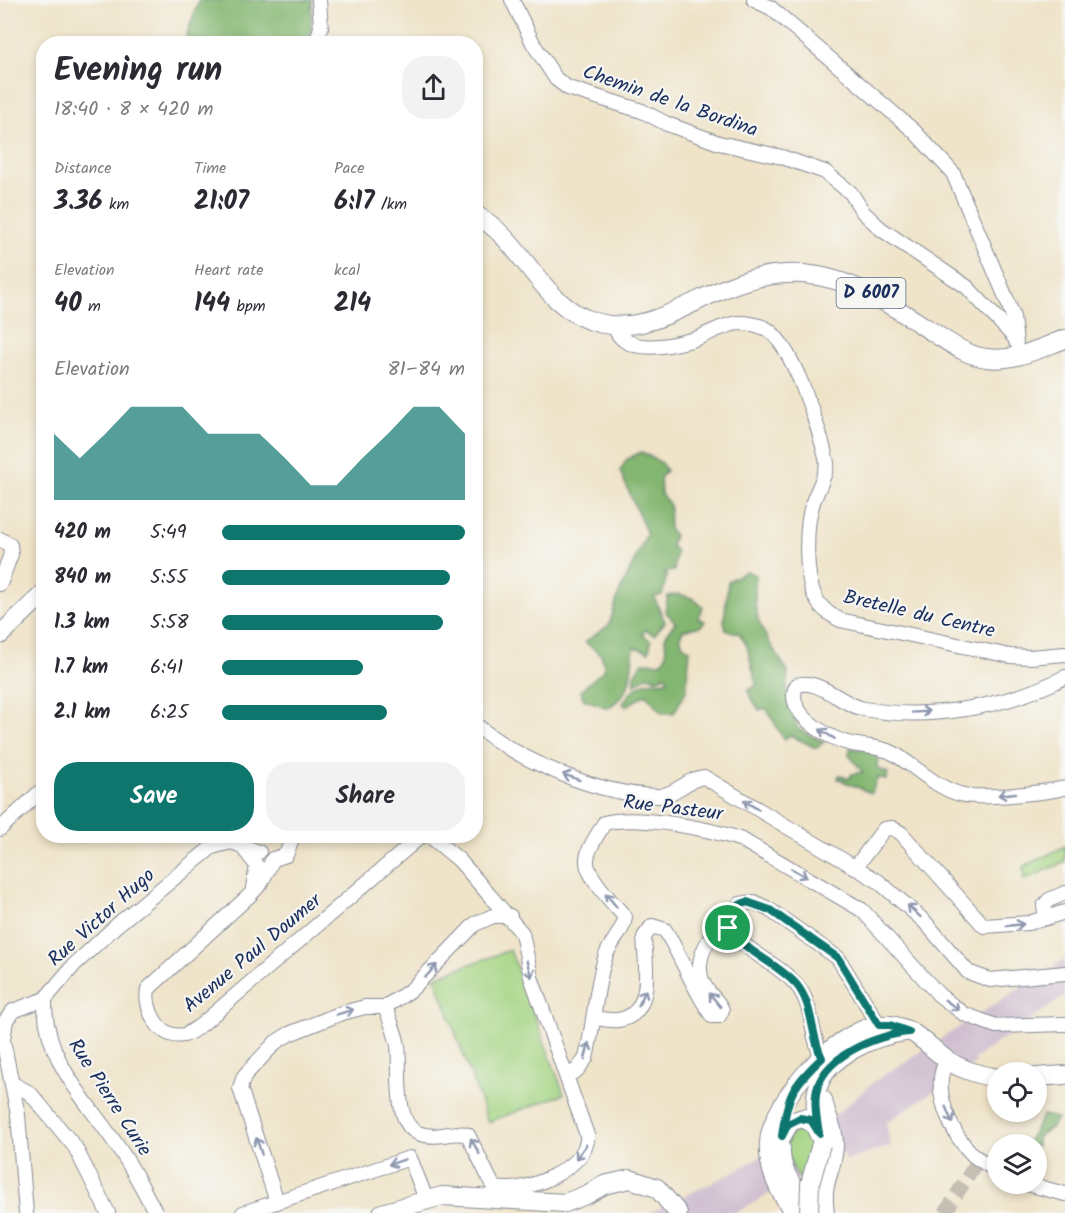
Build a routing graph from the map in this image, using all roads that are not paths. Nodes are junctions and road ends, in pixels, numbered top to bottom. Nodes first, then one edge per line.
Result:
1 (319, 0) edge
2 (512, 0) edge
3 (754, 0) edge
4 (318, 36) edge
5 (483, 220) edge
6 (640, 324) junction
7 (614, 325) junction
8 (1015, 338) junction
9 (1065, 339) edge
10 (656, 345) junction
11 (1019, 356) junction
12 (0, 539) edge
13 (0, 585) edge
14 (36, 601) edge
15 (0, 635) edge
16 (1065, 654) edge
17 (1065, 677) edge
18 (483, 731) edge
19 (1065, 788) edge
20 (36, 795) edge
21 (0, 829) edge
22 (219, 843) edge
23 (239, 843) edge
24 (290, 843) edge
25 (413, 843) edge
26 (438, 843) edge
27 (262, 861) junction
28 (855, 868) junction
29 (1065, 893) edge
30 (493, 896) junction
31 (1065, 912) edge
32 (510, 916) junction
33 (1046, 918) junction
34 (482, 919) junction
35 (728, 928) junction
36 (1065, 973) edge
37 (45, 999) junction
38 (385, 1006) junction
39 (595, 1018) junction
40 (1065, 1024) edge
41 (879, 1025) junction
42 (909, 1032) junction
43 (947, 1060) junction
44 (823, 1066) junction
45 (987, 1074) edge
46 (1065, 1075) edge
47 (567, 1076) junction
48 (1047, 1076) edge
49 (13, 1083) junction
50 (798, 1083) junction
51 (816, 1095) junction
52 (787, 1101) junction
53 (782, 1136) junction
54 (820, 1138) junction
55 (987, 1164) edge
56 (617, 1182) junction
57 (1047, 1189) edge
58 (1065, 1194) edge
59 (426, 1199) junction
60 (277, 1202) junction
61 (499, 1202) edge
62 (545, 1208) edge
63 (674, 1210) edge
64 (26, 1213) edge
65 (108, 1213) edge
66 (156, 1213) edge
67 (243, 1213) edge
68 (382, 1213) edge
69 (576, 1213) edge
70 (794, 1213) edge
71 (809, 1213) edge
72 (823, 1213) edge

1 - 4 street
2 - 8 street, Chemin de la Bordina
3 - 8 street
5 - 7 main road, D 6007
6 - 7 main road, D 6007
6 - 10 street
6 - 11 main road, D 6007
7 - 10 street, Bretelle du Centre
8 - 11 street
9 - 11 main road, D 6007
10 - 16 street, Bretelle du Centre
12 - 13 street
14 - 15 main road
19 -> 17 street
28 -> 18 street
20 - 21 street
22 - 37 street, Rue Victor Hugo
23 - 27 street, Rue Victor Hugo
24 - 27 street, Avenue Paul Doumer
25 - 27 street, Avenue Paul Doumer
26 - 30 street
28 -> 33 street
36 -> 28 street
29 - 33 street
30 - 32 street
30 - 34 street
31 - 33 street
32 - 34 street
32 -> 47 street
38 -> 34 street
39 -> 35 street
35 - 41 street
35 - 44 street
37 - 49 street, Rue Victor Hugo
37 - 66 street, Rue Pierre Curie
60 -> 38 street
61 -> 38 street
39 -> 40 street, Rue Pasteur
47 -> 39 street
41 - 42 main road
41 - 44 main road
42 - 43 main road
42 - 44 main road
43 - 45 main road
43 -> 55 street
44 - 50 main road
44 - 51 main road
44 - 72 main road
46 - 48 main road
47 -> 61 street
49 - 64 street, Rue Victor Hugo
49 - 65 street
50 - 51 main road
50 - 52 main road
51 - 54 main road
52 - 53 main road
52 - 70 main road
53 - 54 main road
53 - 72 main road
54 - 71 main road, bridge
56 - 62 main road
56 - 63 main road
56 - 69 main road
57 - 58 street
59 -> 60 street
59 - 61 main road
59 - 68 main road
60 - 67 street
61 - 62 main road

